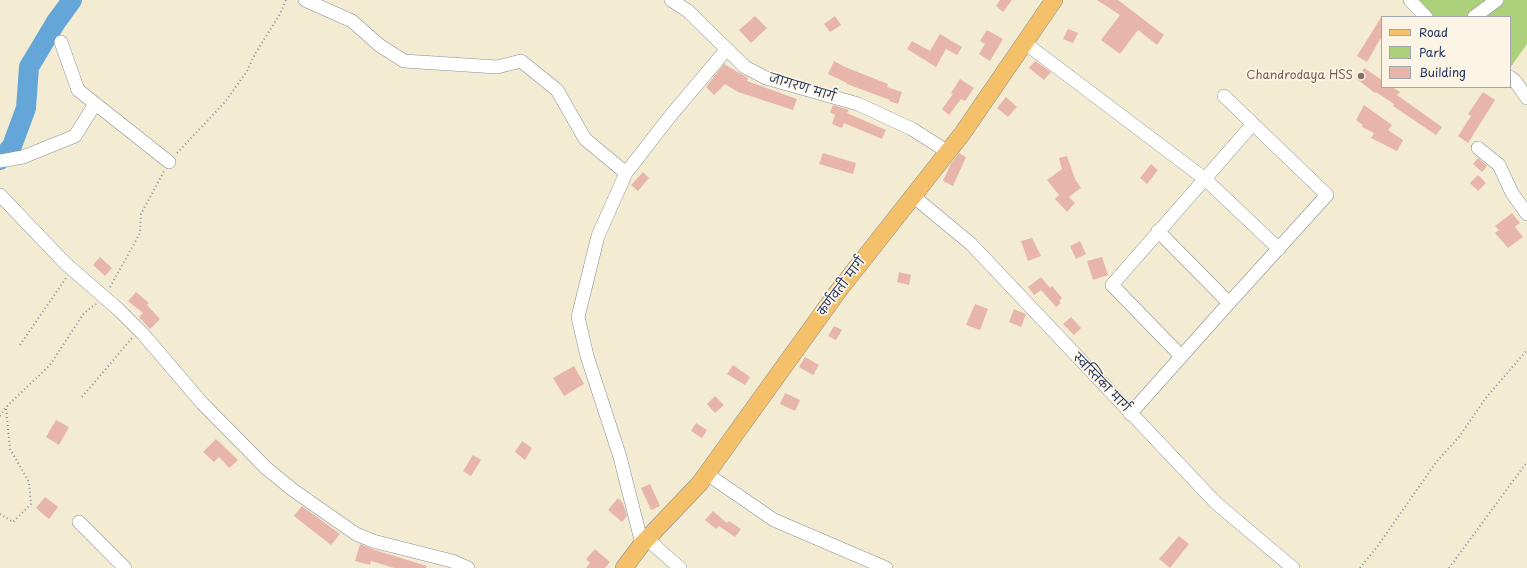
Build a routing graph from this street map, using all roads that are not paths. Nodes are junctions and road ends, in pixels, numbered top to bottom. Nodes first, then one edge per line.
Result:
1 (305, 0) edge
2 (671, 0) edge
3 (1054, 0) edge
4 (1410, 0) edge
5 (1497, 0) edge
6 (1425, 16) edge
7 (1475, 16) edge
8 (61, 42) dead end
9 (1025, 42) junction
10 (727, 50) junction
11 (1511, 79) edge
12 (1224, 96) dead end
13 (1527, 98) edge
14 (95, 104) junction
15 (1252, 125) junction
16 (1478, 148) dead end
17 (948, 152) junction
18 (0, 161) edge
19 (169, 162) road end
20 (626, 173) junction
21 (1205, 179) junction
22 (0, 195) edge
23 (913, 196) junction
24 (1527, 214) edge
25 (1158, 231) junction
26 (1279, 249) junction
27 (1229, 302) junction
28 (1181, 356) junction
29 (1130, 414) junction
30 (707, 474) junction
31 (79, 522) dead end
32 (644, 542) junction
33 (125, 568) edge
34 (468, 568) edge
35 (624, 568) edge
36 (679, 568) edge
37 (886, 568) edge
38 (1292, 568) edge

1 - 20 street
2 - 10 street, जागरण मार्ग
3 - 9 main road, कर्णवती मार्ग
4 - 6 street
5 - 7 street
8 - 14 street
9 - 17 main road, कर्णवती मार्ग
9 - 21 street
10 - 17 street, जागरण मार्ग
10 - 20 street
11 - 13 street
12 - 15 street
14 - 18 street
14 - 19 street
15 - 21 street
15 - 26 street
16 - 24 street
17 - 23 main road, कर्णवती मार्ग
20 - 32 street
21 - 25 street
21 - 26 street
22 - 34 street
23 - 29 street, स्वस्तिका मार्ग
23 - 30 main road, कर्णवती मार्ग
25 - 27 street
25 - 28 street
26 - 27 street
27 - 28 street
28 - 29 street
29 - 38 street, स्वस्तिका मार्ग
30 - 32 main road, कर्णवती मार्ग
30 - 37 street
31 - 33 street
32 - 35 main road, कर्णवती मार्ग
32 - 36 street

